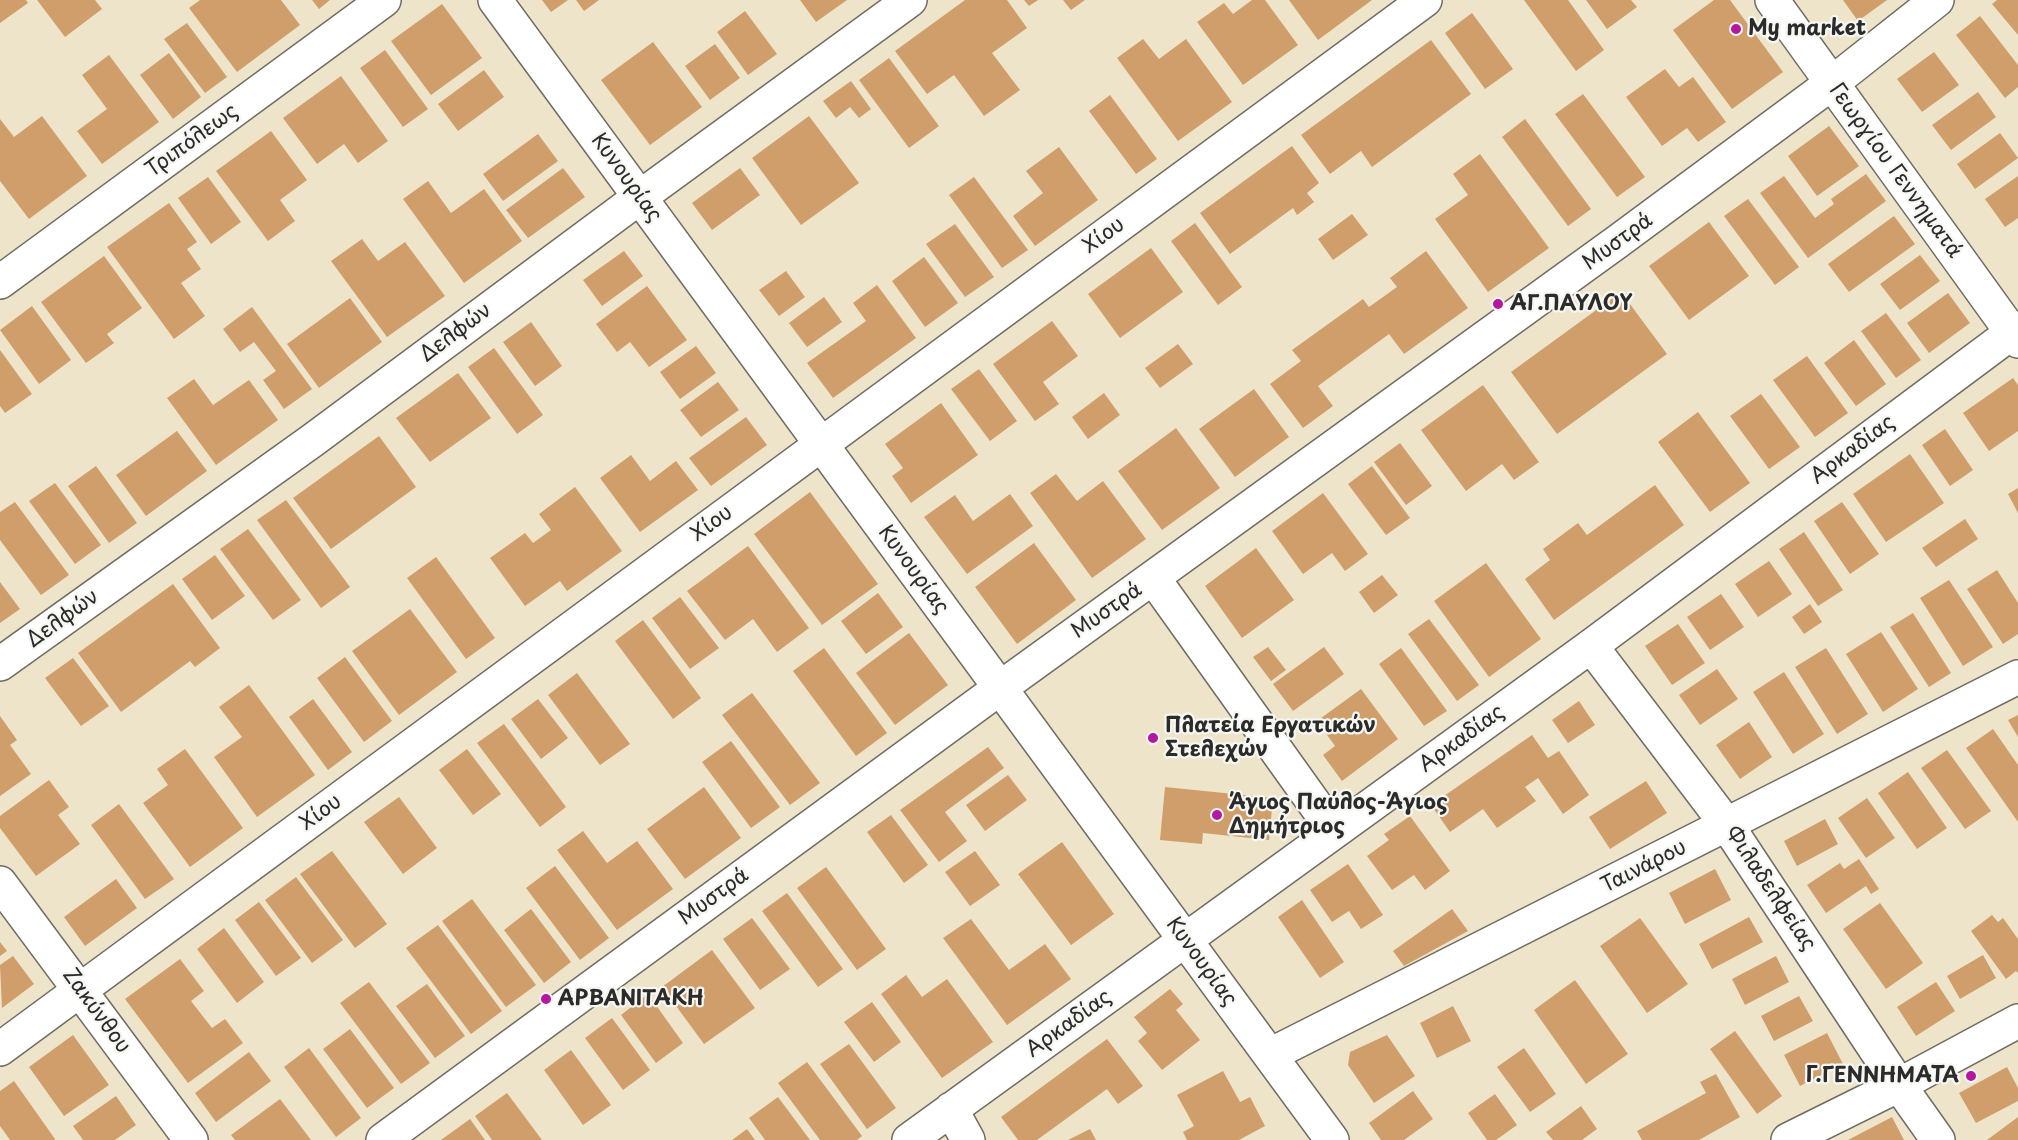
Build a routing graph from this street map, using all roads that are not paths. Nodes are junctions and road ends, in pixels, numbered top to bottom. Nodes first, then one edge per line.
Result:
1 (384, 0) edge
2 (495, 0) edge
3 (910, 0) edge
4 (1425, 0) edge
5 (1772, 0) edge
6 (1937, 0) edge
7 (1832, 83) junction
8 (640, 197) junction
9 (0, 282) edge
10 (2016, 334) edge
11 (821, 444) junction
12 (1154, 579) junction
13 (1591, 646) junction
14 (0, 663) edge
15 (2018, 677) edge
16 (1000, 688) junction
17 (1728, 825) junction
18 (1334, 831) junction
19 (0, 883) edge
20 (1185, 940) junction
21 (81, 990) junction
22 (2018, 1021) edge
23 (0, 1049) edge
24 (1270, 1055) junction
25 (1899, 1085) junction
26 (951, 1109) junction
27 (191, 1140) edge
28 (383, 1140) edge
29 (909, 1140) edge
30 (968, 1140) edge
31 (1332, 1140) edge
32 (1788, 1140) edge
33 (1938, 1140) edge

1 - 9 street, Τριπόλεως
2 - 8 street, Κυνουρίας
3 - 8 street, Δελφών
4 - 11 street, Χίου
5 - 7 street, Γεωργίου Γεννηματά
6 - 7 street, Μυστρά
7 - 10 street, Γεωργίου Γεννηματά
7 - 12 street, Μυστρά
8 - 11 street, Κυνουρίας
8 - 14 street, Δελφών
10 - 13 street, Αρκαδίας
11 - 16 street, Κυνουρίας
11 - 21 street, Χίου
12 - 16 street, Μυστρά
12 - 18 street
13 - 17 street, Φιλαδελφείας
13 - 18 street, Αρκαδίας
15 - 17 street, Ταινάρου
16 - 20 street, Κυνουρίας
16 - 28 street, Μυστρά
17 - 24 street, Ταινάρου
17 - 25 street, Φιλαδελφείας
18 - 20 street, Αρκαδίας
19 - 21 street, Ζακύνθου
20 - 24 street, Κυνουρίας
20 - 26 street, Αρκαδίας
21 - 23 street, Χίου
21 - 27 street, Ζακύνθου
22 - 25 street
24 - 31 street, Κυνουρίας
25 - 32 street
25 - 33 street, Φιλαδελφείας
26 - 29 street, Αρκαδίας
26 - 30 street

